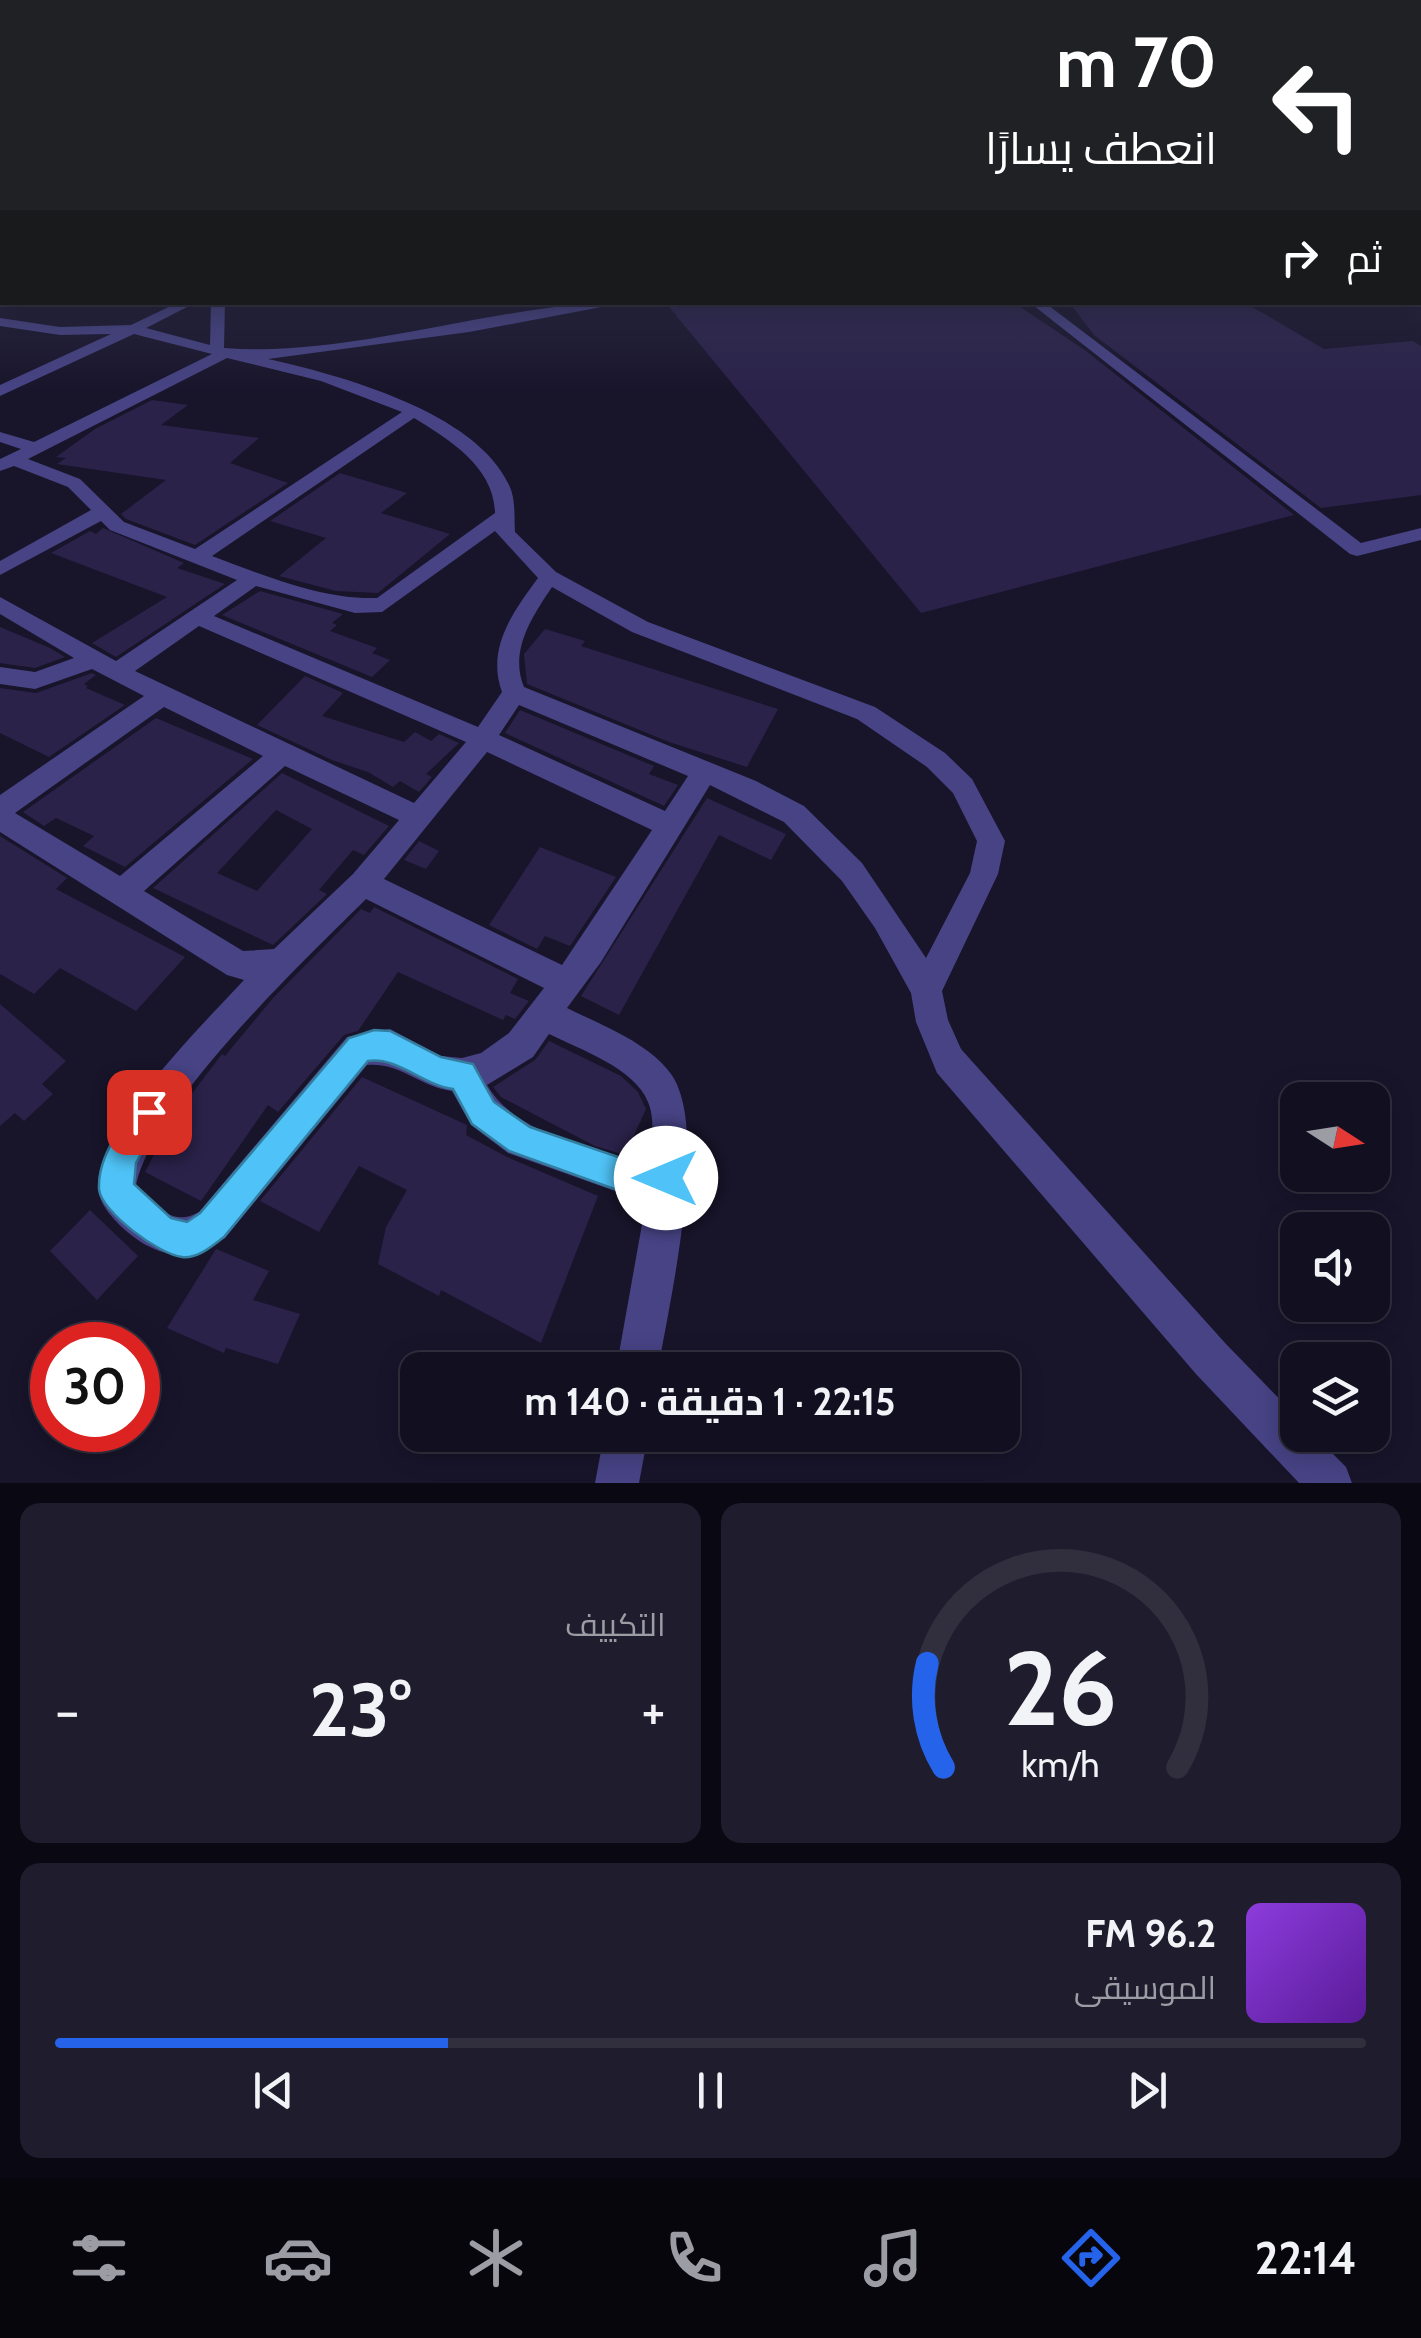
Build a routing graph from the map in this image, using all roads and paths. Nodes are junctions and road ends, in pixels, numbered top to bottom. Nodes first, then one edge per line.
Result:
1 (184, 305) edge
2 (218, 305) edge
3 (602, 305) edge
4 (1039, 305) edge
5 (0, 322) edge
6 (131, 329) junction
7 (221, 352) junction
8 (0, 390) edge
9 (416, 410) junction
10 (0, 438) edge
11 (36, 448) junction
12 (6, 463) edge
13 (102, 512) junction
14 (504, 516) junction
15 (1421, 534) edge
16 (196, 558) junction
17 (0, 569) edge
18 (549, 577) junction
19 (253, 579) junction
20 (0, 604) edge
21 (197, 617) junction
22 (91, 660) junction
23 (116, 673) junction
24 (0, 675) edge
25 (514, 693) junction
26 (160, 697) junction
27 (483, 738) junction
28 (282, 754) junction
29 (704, 772) junction
30 (0, 810) edge
31 (416, 816) junction
32 (0, 818) edge
33 (670, 826) junction
34 (363, 883) junction
35 (121, 893) junction
36 (282, 962) junction
37 (568, 984) junction
38 (926, 990) junction
39 (544, 1014) junction
40 (462, 1074) junction
41 (664, 1190) junction
42 (640, 1352) edge
43 (623, 1452) edge
44 (618, 1483) edge
45 (1330, 1483) edge

1 - 6 street
2 - 7 street
3 - 7 street
4 - 15 street
5 - 6 street
6 - 7 street
6 - 8 street
7 - 9 street
7 - 11 street
9 - 14 street
9 - 16 street
10 - 11 street
11 - 12 street
12 - 13 street
13 - 16 street
13 - 17 street
14 - 18 street
14 - 19 street
16 - 19 street
18 - 25 street
18 - 38 street
19 - 21 street
20 - 22 street
21 - 23 street
21 - 27 street
22 - 23 street
22 - 24 street
23 - 26 street
25 - 27 street
25 - 29 street
26 - 28 street
26 - 30 street
27 - 31 street
27 - 33 street
28 - 31 street
28 - 35 street
29 - 33 street
29 - 38 street
31 - 34 street
32 - 35 street
33 - 37 street
34 - 36 street
34 - 37 street
35 - 36 street
36 - 40 street
37 - 39 street
38 - 45 street
39 - 40 street
39 - 41 street
40 - 41 street
41 - 42 street
43 - 44 street

